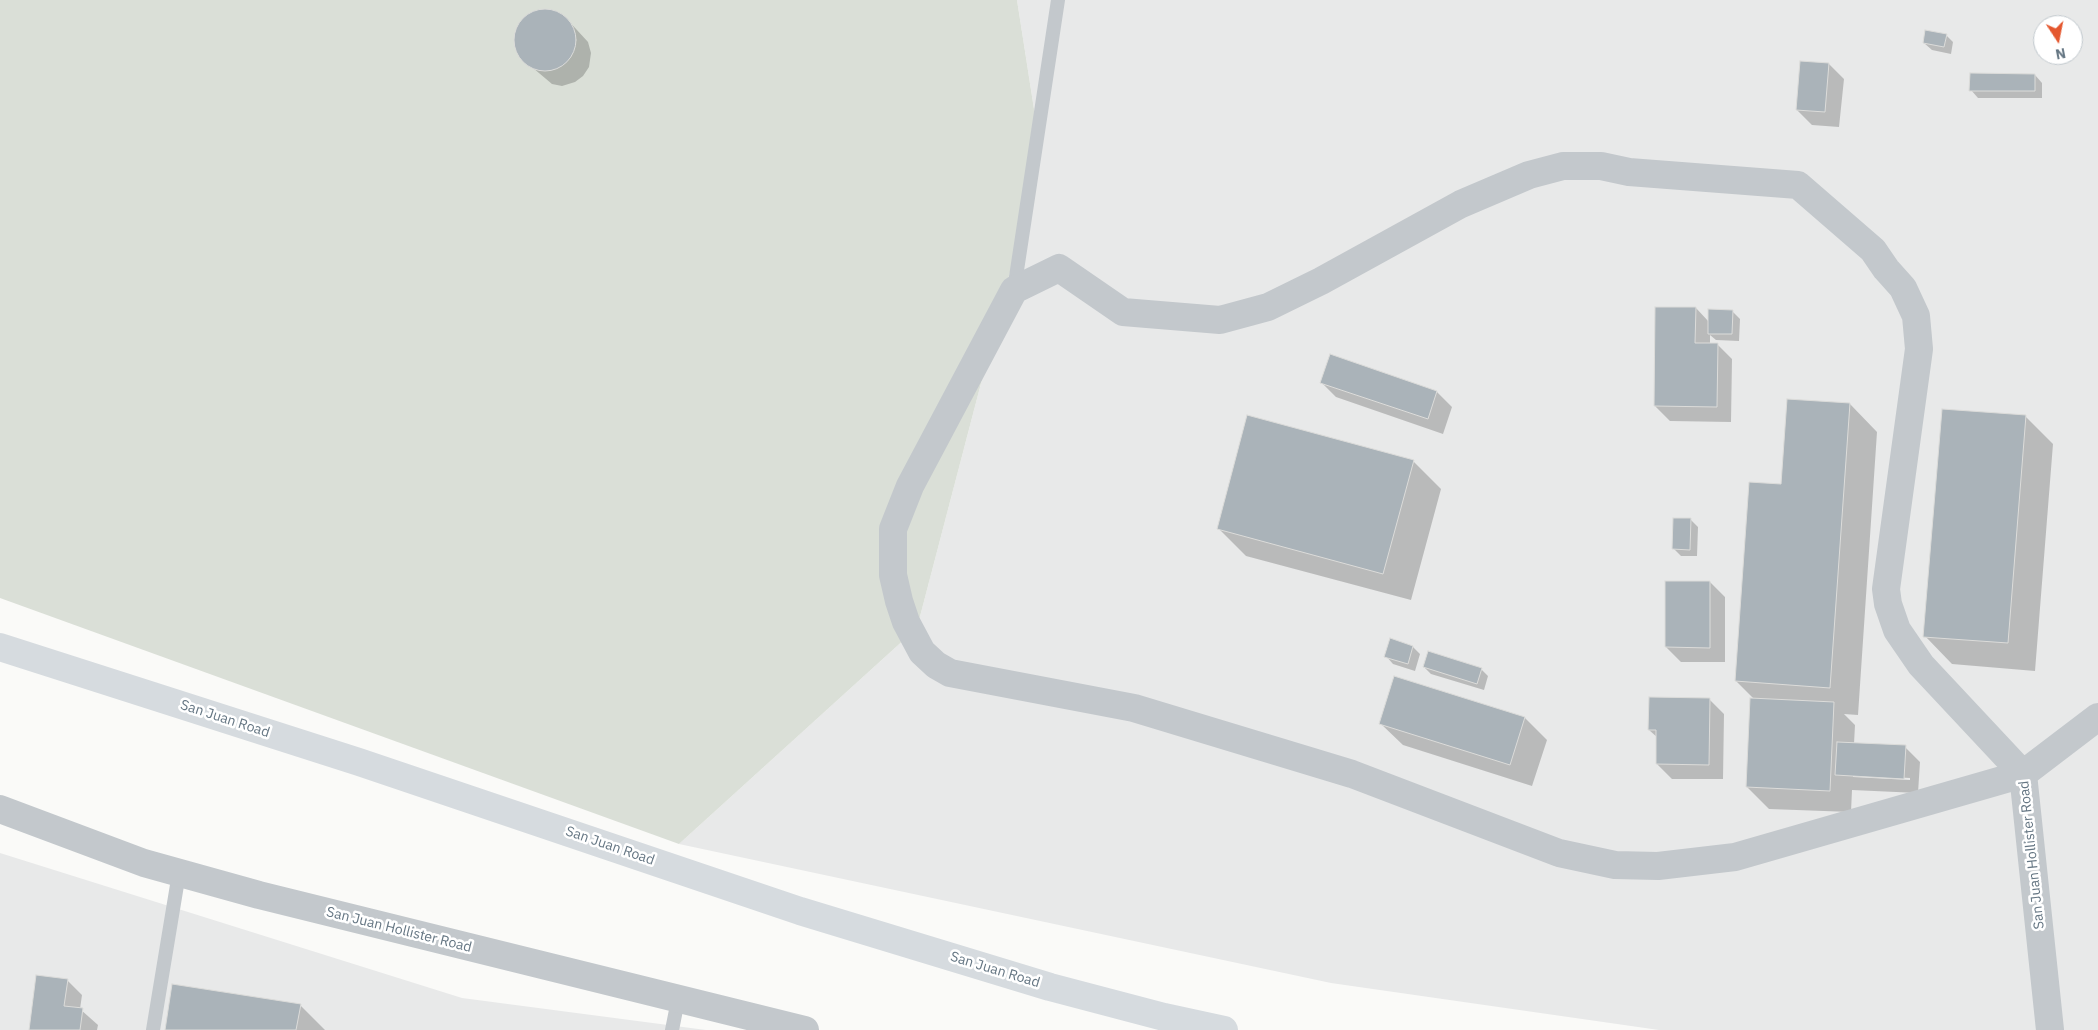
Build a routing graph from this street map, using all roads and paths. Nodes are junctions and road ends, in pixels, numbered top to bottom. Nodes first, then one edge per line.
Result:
1 (1058, 0) edge
2 (1014, 290) junction
3 (0, 647) edge
4 (2098, 717) edge
5 (2023, 774) junction
6 (0, 810) edge
7 (179, 873) junction
8 (678, 1000) junction
9 (153, 1030) edge
10 (672, 1030) edge
11 (805, 1030) edge
12 (1224, 1030) edge
13 (2050, 1030) edge

1 - 2 lane
2 - 5 street
2 - 5 street
3 - 12 main road, San Juan Road
4 - 5 street, San Juan Hollister Road
5 - 13 street, San Juan Hollister Road
6 - 7 street, San Juan Hollister Road
7 - 8 street, San Juan Hollister Road
7 - 9 lane
8 - 10 lane
8 - 11 street, San Juan Hollister Road

